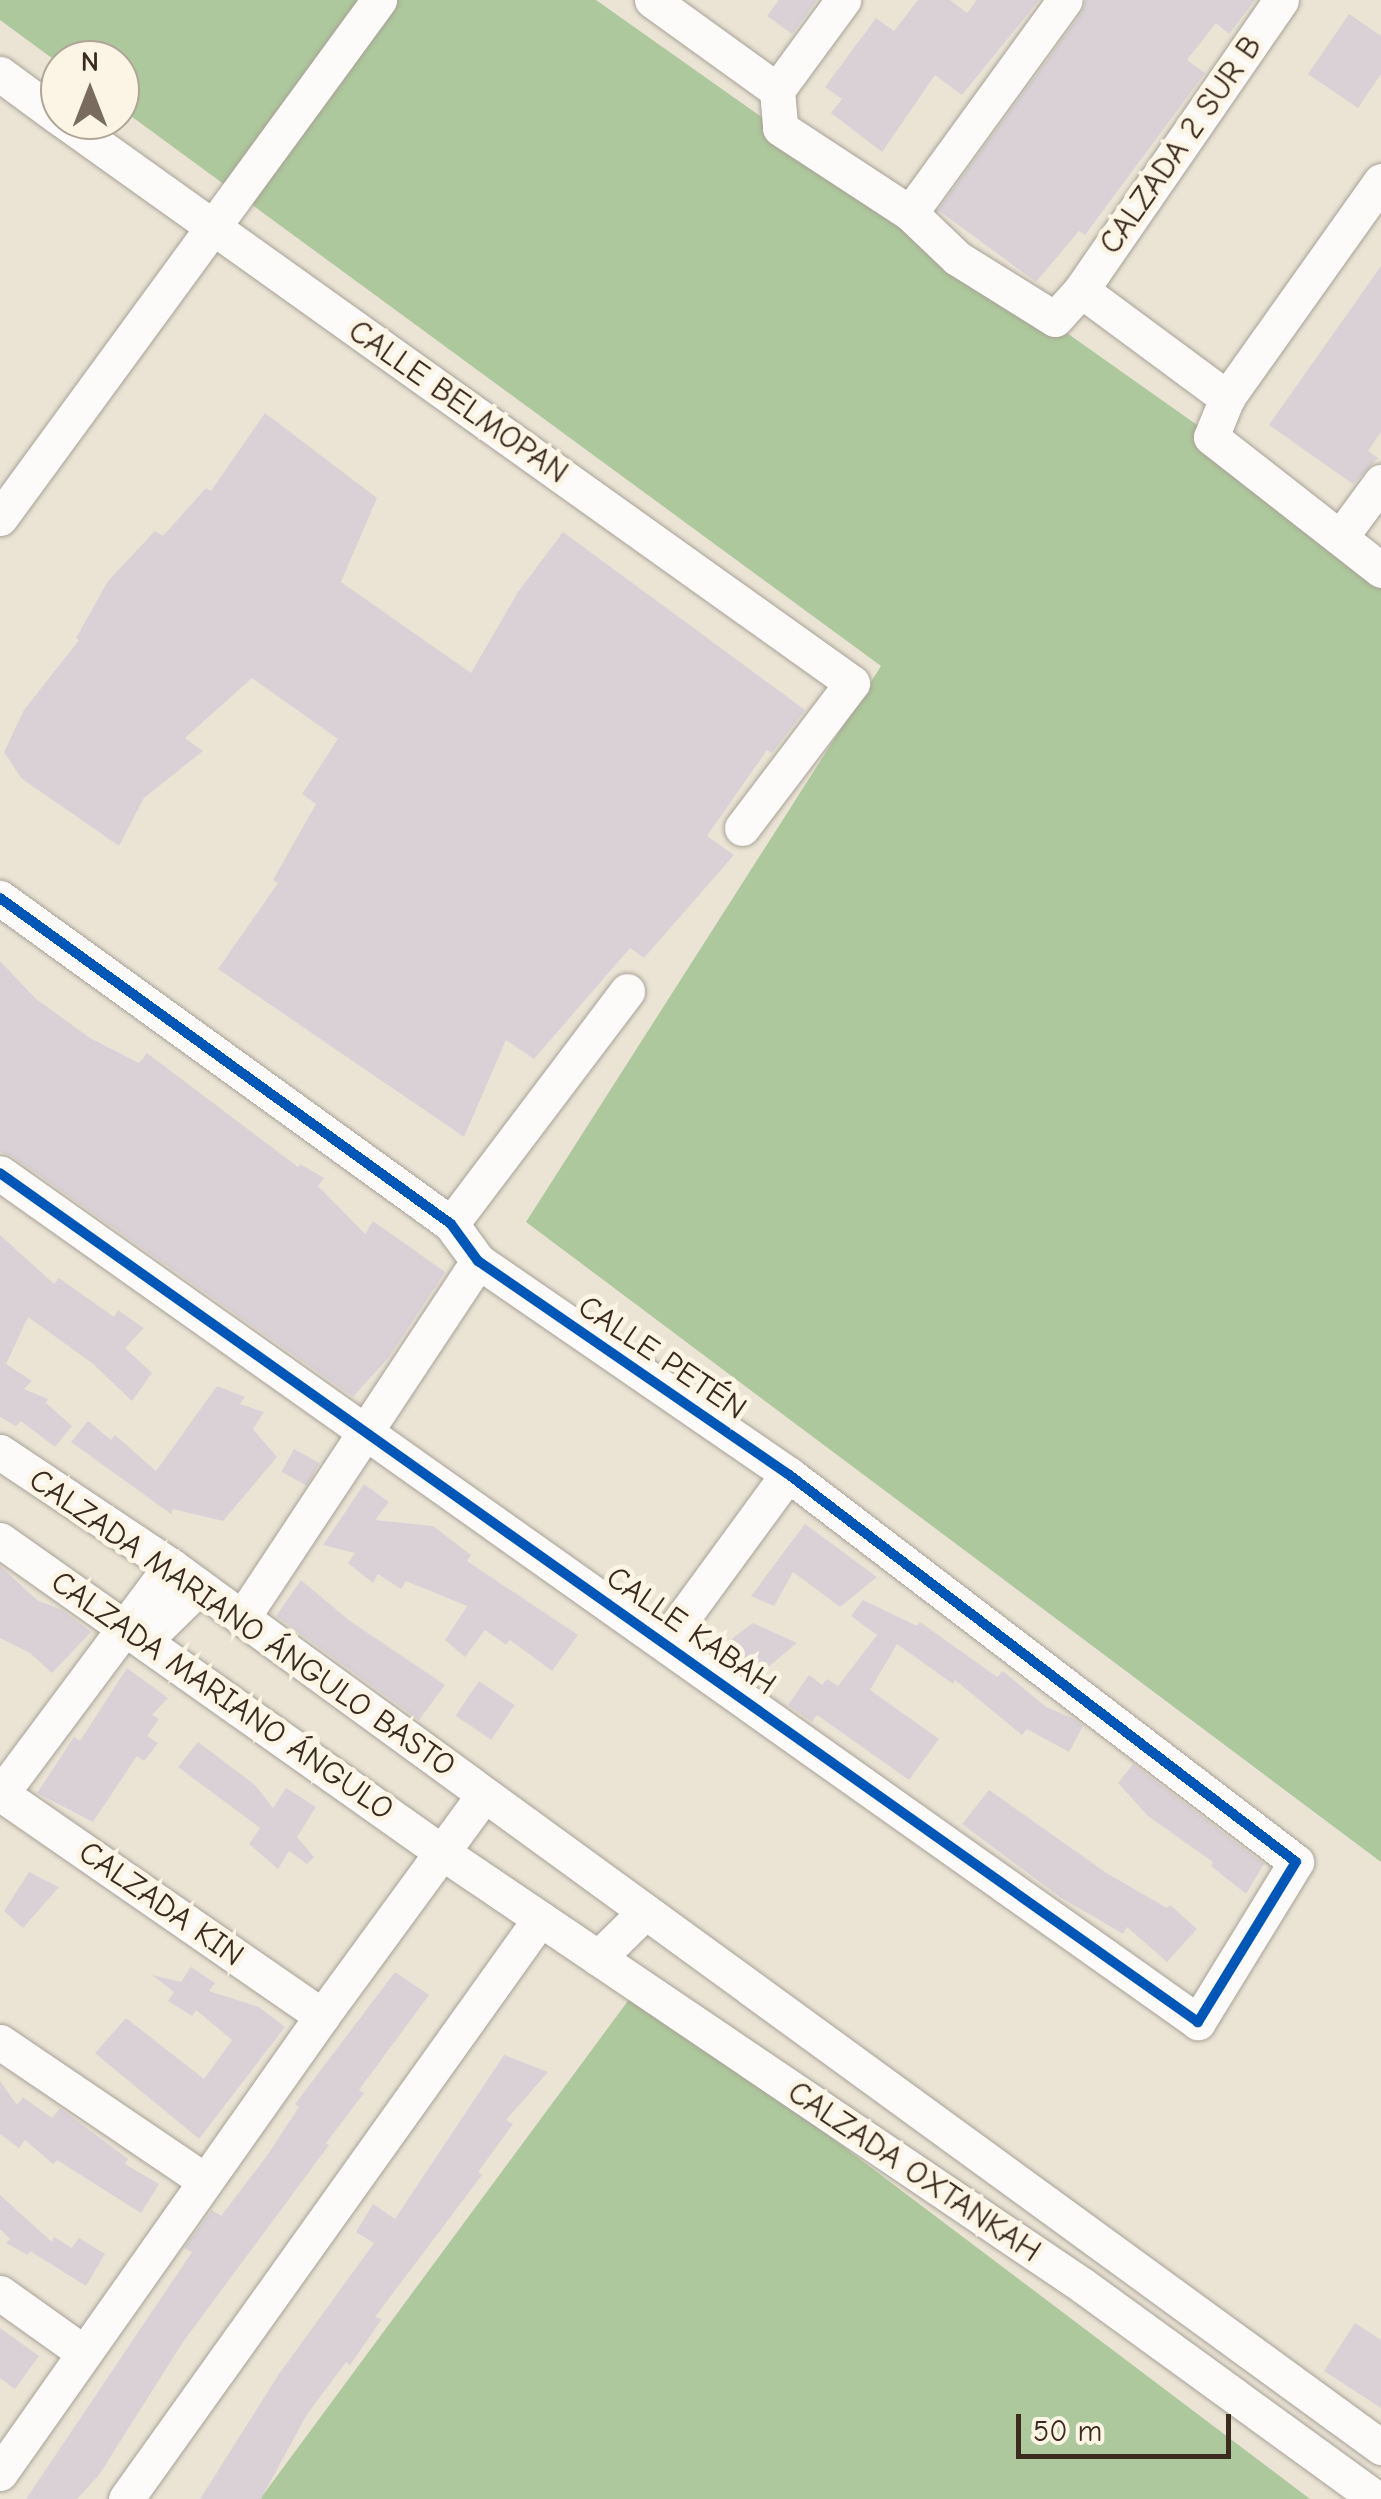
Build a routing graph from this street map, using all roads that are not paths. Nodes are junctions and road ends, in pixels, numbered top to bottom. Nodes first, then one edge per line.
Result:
1 (379, 0) edge
2 (652, 0) edge
3 (842, 0) edge
4 (1065, 0) edge
5 (1281, 0) edge
6 (0, 74) edge
7 (776, 90) junction
8 (40, 103) edge
9 (91, 140) edge
10 (1381, 180) edge
11 (910, 212) junction
12 (211, 226) junction
13 (1081, 290) junction
14 (1226, 398) junction
15 (1381, 482) edge
16 (0, 518) edge
17 (1342, 535) junction
18 (1381, 570) edge
19 (742, 828) dead end
20 (0, 898) edge
21 (627, 992) dead end
22 (0, 1174) edge
23 (451, 1224) junction
24 (478, 1261) junction
25 (364, 1432) junction
26 (0, 1452) edge
27 (788, 1474) junction
28 (0, 1540) edge
29 (185, 1577) junction
30 (242, 1618) junction
31 (135, 1634) junction
32 (665, 1642) junction
33 (0, 1794) edge
34 (484, 1796) junction
35 (444, 1853) junction
36 (1296, 1862) joint
37 (645, 1912) junction
38 (540, 1920) junction
39 (598, 1958) junction
40 (322, 2016) junction
41 (0, 2042) edge
42 (205, 2181) junction
43 (1106, 2247) junction
44 (1082, 2285) junction
45 (0, 2292) edge
46 (84, 2353) junction
47 (1284, 2376) junction
48 (1257, 2408) junction
49 (1381, 2447) edge
50 (0, 2473) edge
51 (126, 2499) edge
52 (1377, 2499) edge

1 - 12 street
2 - 7 street
3 - 7 street
4 - 11 street
5 - 13 street, CALZADA 2 SUR B
6 - 8 street, CALLE BELMOPAN
7 - 11 street
9 - 12 street, CALLE BELMOPAN
10 - 14 street
11 - 13 street
12 - 16 street
12 - 19 street, CALLE BELMOPAN
13 - 14 street
14 - 17 street
15 - 17 street
17 - 18 street
20 - 23 street, CALLE PETÉN
21 - 23 street
22 - 25 street, CALLE KABAH
23 - 24 street, CALLE PETÉN
24 - 25 street
24 - 27 street, CALLE PETÉN
25 - 30 street
25 - 32 street, CALLE KABAH
26 - 29 street, CALZADA MARIANO ÁNGULO BASTO
27 - 32 street
27 - 36 street, CALLE PETÉN
28 - 31 street, CALZADA MARIANO ÁNGULO
29 - 30 street, CALZADA MARIANO ÁNGULO BASTO
29 - 31 street
30 - 34 street, CALZADA MARIANO ÁNGULO BASTO
31 - 33 street
31 - 35 street, CALZADA MARIANO ÁNGULO
32 - 36 street, CALLE KABAH
33 - 40 street, CALZADA KIN
34 - 35 street
34 - 37 street, CALZADA OXTANKAH
35 - 38 street, CALZADA OXTANKAH
35 - 40 street
37 - 39 street
37 - 43 street, CALZADA OXTANKAH
38 - 39 street, CALZADA OXTANKAH
38 - 51 street
39 - 44 street, CALZADA OXTANKAH
40 - 42 street
41 - 42 street
42 - 46 street
43 - 44 street
43 - 47 street, CALZADA OXTANKAH
44 - 48 street, CALZADA OXTANKAH
45 - 46 street
46 - 50 street
47 - 48 street
47 - 49 street, CALZADA OXTANKAH
48 - 52 street, CALZADA OXTANKAH

